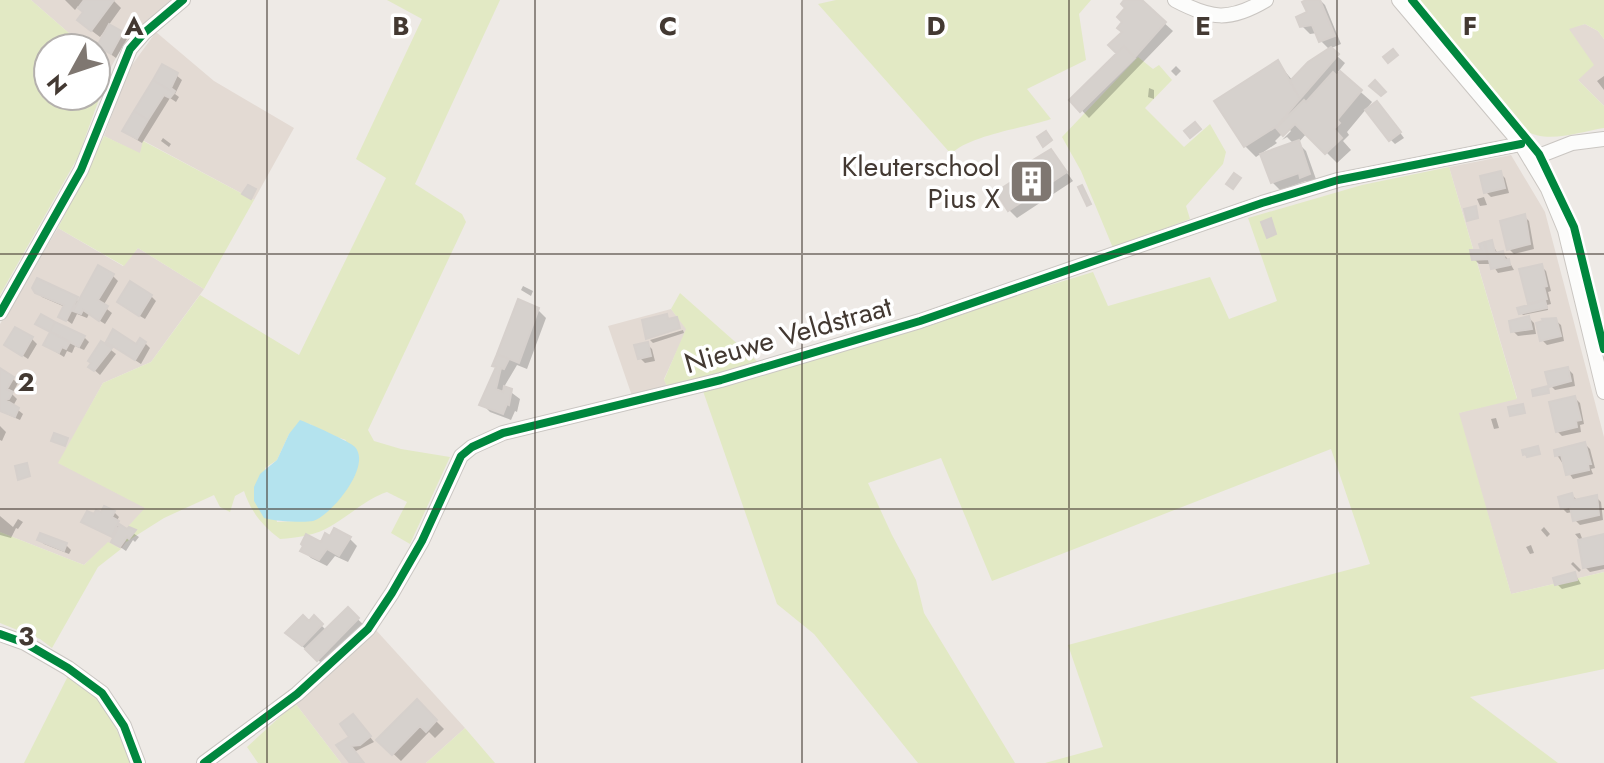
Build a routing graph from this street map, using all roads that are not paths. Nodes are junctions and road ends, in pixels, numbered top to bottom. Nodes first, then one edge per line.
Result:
1 (183, 0) edge
2 (1175, 0) edge
3 (1266, 0) edge
4 (1399, 0) edge
5 (1604, 139) edge
6 (1521, 144) junction
7 (1531, 159) junction
8 (0, 313) edge
9 (1604, 392) edge
10 (0, 634) edge
11 (138, 763) edge
12 (204, 763) edge

1 - 8 street
2 - 3 street
4 - 6 street
5 - 7 street
6 - 7 street
6 - 12 street, Nieuwe Veldstraat
7 - 9 street
10 - 11 street

